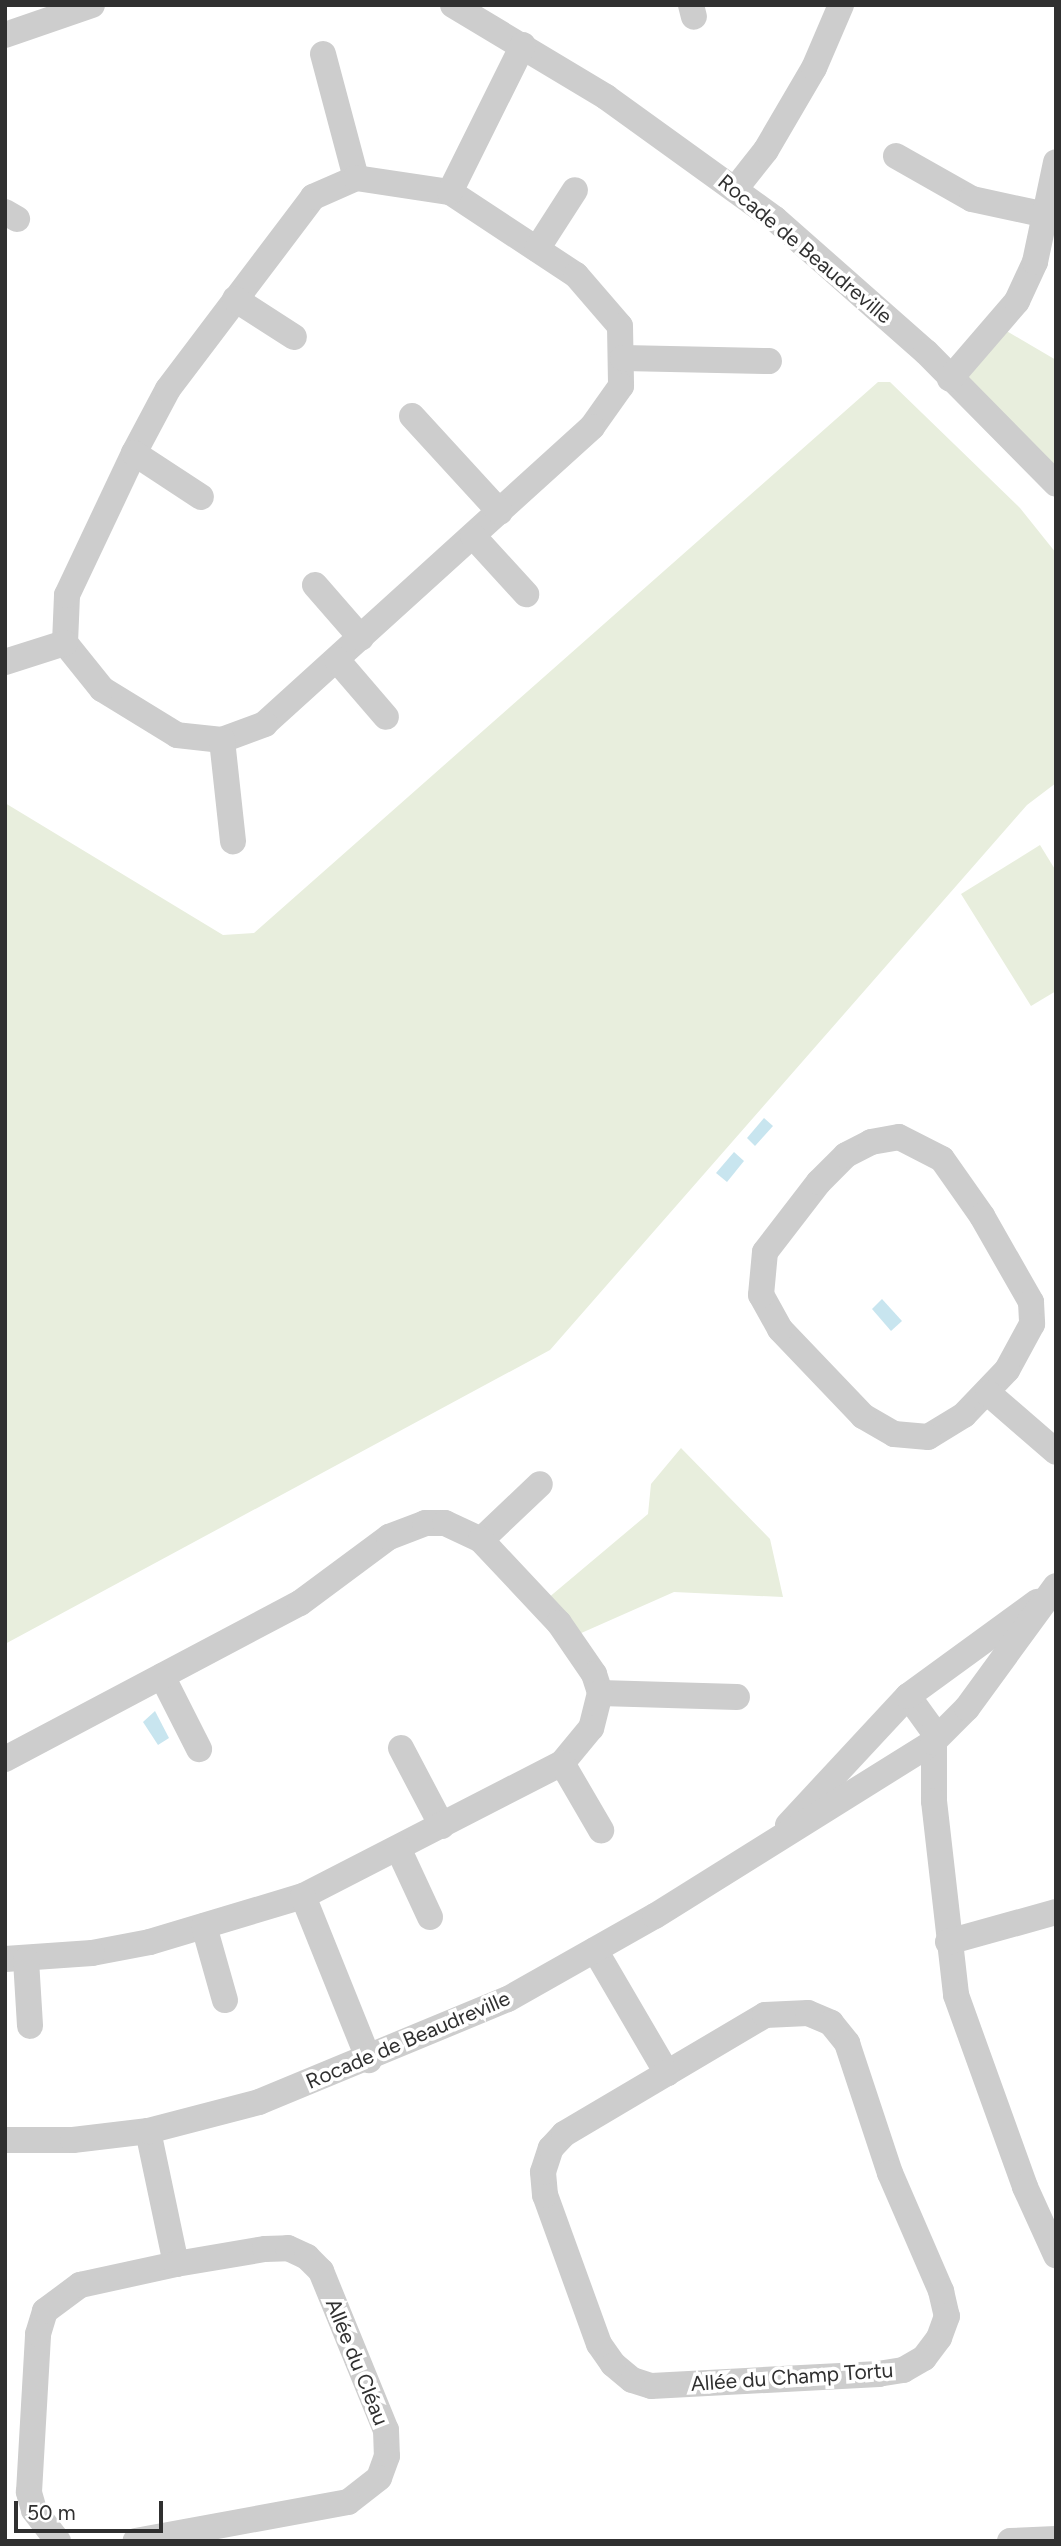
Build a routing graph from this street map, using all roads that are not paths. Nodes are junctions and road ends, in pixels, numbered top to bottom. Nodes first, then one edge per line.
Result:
1 (92, 5) edge
2 (453, 5) edge
3 (841, 5) edge
4 (5, 35) edge
5 (523, 45) junction
6 (323, 54) dead end
7 (896, 156) dead end
8 (1056, 162) edge
9 (356, 178) junction
10 (736, 188) junction
11 (575, 190) dead end
12 (450, 191) junction
13 (1046, 215) junction
14 (537, 248) junction
15 (235, 299) junction
16 (294, 337) dead end
17 (623, 358) junction
18 (769, 361) dead end
19 (950, 379) junction
20 (412, 416) dead end
21 (134, 453) junction
22 (1056, 484) edge
23 (201, 497) dead end
24 (500, 512) junction
25 (473, 536) junction
26 (315, 585) dead end
27 (526, 594) dead end
28 (361, 638) junction
29 (65, 643) junction
30 (337, 660) junction
31 (5, 662) edge
32 (386, 717) dead end
33 (222, 740) junction
34 (233, 841) dead end
35 (988, 1393) junction
36 (1056, 1452) edge
37 (540, 1485) dead end
38 (481, 1540) junction
39 (1052, 1591) edge
40 (162, 1676) junction
41 (600, 1693) junction
42 (908, 1696) junction
43 (737, 1697) dead end
44 (933, 1742) junction
45 (401, 1748) dead end
46 (199, 1749) dead end
47 (5, 1759) edge
48 (562, 1763) junction
49 (888, 1772) junction
50 (934, 1801) junction
51 (442, 1826) junction
52 (601, 1830) dead end
53 (775, 1839) junction
54 (398, 1848) junction
55 (303, 1896) junction
56 (1056, 1912) edge
57 (430, 1917) dead end
58 (204, 1926) junction
59 (948, 1942) junction
60 (596, 1950) junction
61 (16, 1959) edge
62 (225, 2000) dead end
63 (30, 2026) dead end
64 (369, 2060) junction
65 (667, 2073) junction
66 (148, 2131) junction
67 (5, 2140) edge
68 (1056, 2255) edge
69 (176, 2264) junction
70 (1056, 2539) edge
71 (58, 2541) edge
72 (136, 2541) edge
73 (1010, 2541) edge

1 - 4 street
2 - 5 street, Rocade de Beaudreville
3 - 10 street
5 - 10 street, Rocade de Beaudreville
5 - 12 street
6 - 9 street
7 - 13 street
8 - 13 street
9 - 12 street
9 - 15 street
10 - 19 street, Rocade de Beaudreville
11 - 14 street
12 - 14 street
13 - 19 street
14 - 17 street
15 - 16 street
15 - 21 street
17 - 18 street
17 - 24 street
19 - 22 street, Rocade de Beaudreville
20 - 24 street
21 - 23 street
21 - 29 street
24 - 25 street
25 - 27 street
25 - 28 street
26 - 28 street
28 - 30 street
29 - 31 street
29 - 33 street
30 - 32 street
30 - 33 street
33 - 34 street
35 - 35 street
35 - 36 street
37 - 38 street
38 - 40 street
38 - 41 street
39 - 42 street, Rocade de Beaudreville
39 - 44 street, Rocade de Beaudreville
40 - 46 street
40 - 47 street
41 - 43 street
41 - 48 street
42 - 44 street
42 - 53 street, Rocade de Beaudreville
44 - 49 street, Rocade de Beaudreville
44 - 50 street
45 - 51 street
48 - 51 street
48 - 52 street
49 - 50 street
49 - 53 street, Rocade de Beaudreville
50 - 59 street
51 - 54 street
53 - 60 street, Rocade de Beaudreville
54 - 55 street
54 - 57 street
55 - 58 street
55 - 64 street
56 - 59 street
58 - 61 street
58 - 62 street
59 - 68 street
60 - 64 street, Rocade de Beaudreville
60 - 65 street
61 - 63 street
64 - 66 street, Rocade de Beaudreville
65 - 65 street, Allée du Champ Tortu
66 - 67 street, Rocade de Beaudreville
66 - 69 street
69 - 71 street, Allée du Cléau
69 - 72 street, Allée du Cléau
70 - 73 street

